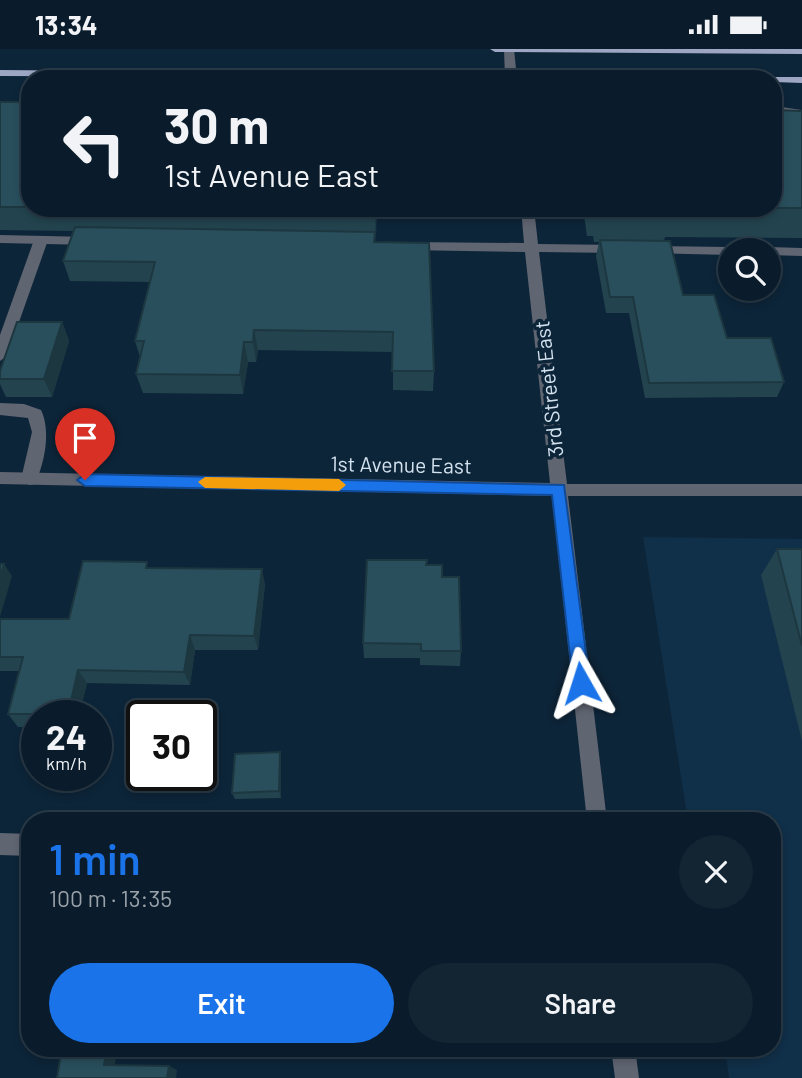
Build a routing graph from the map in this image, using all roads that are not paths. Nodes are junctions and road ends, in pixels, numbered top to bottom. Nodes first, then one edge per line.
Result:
1 (495, 49) edge
2 (509, 49) edge
3 (802, 51) edge
4 (510, 70) edge
5 (0, 73) edge
6 (21, 73) edge
7 (782, 79) edge
8 (802, 80) edge
9 (782, 111) edge
10 (802, 114) edge
11 (528, 217) edge
12 (0, 239) edge
13 (41, 240) junction
14 (109, 241) edge
15 (395, 246) edge
16 (532, 248) junction
17 (718, 251) edge
18 (781, 251) edge
19 (802, 252) edge
20 (0, 356) edge
21 (0, 409) edge
22 (0, 478) edge
23 (29, 479) junction
24 (559, 490) junction
25 (802, 490) edge
26 (596, 812) edge
27 (0, 844) edge
28 (21, 845) edge
29 (624, 1057) edge
30 (626, 1078) edge

1 - 2 main road
2 - 3 main road
2 - 4 street
5 - 6 main road
7 - 8 main road
9 - 10 street
11 - 16 street, 3rd Street East
12 - 13 street
13 - 14 street
13 - 20 street
15 - 16 street
16 - 17 street
16 - 24 street, 3rd Street East
18 - 19 street
21 - 23 street
22 - 23 street, 1st Avenue East
23 - 24 street, 1st Avenue East
24 - 25 street, 1st Avenue East
24 - 26 street, 3rd Street East
27 - 28 street
29 - 30 street

